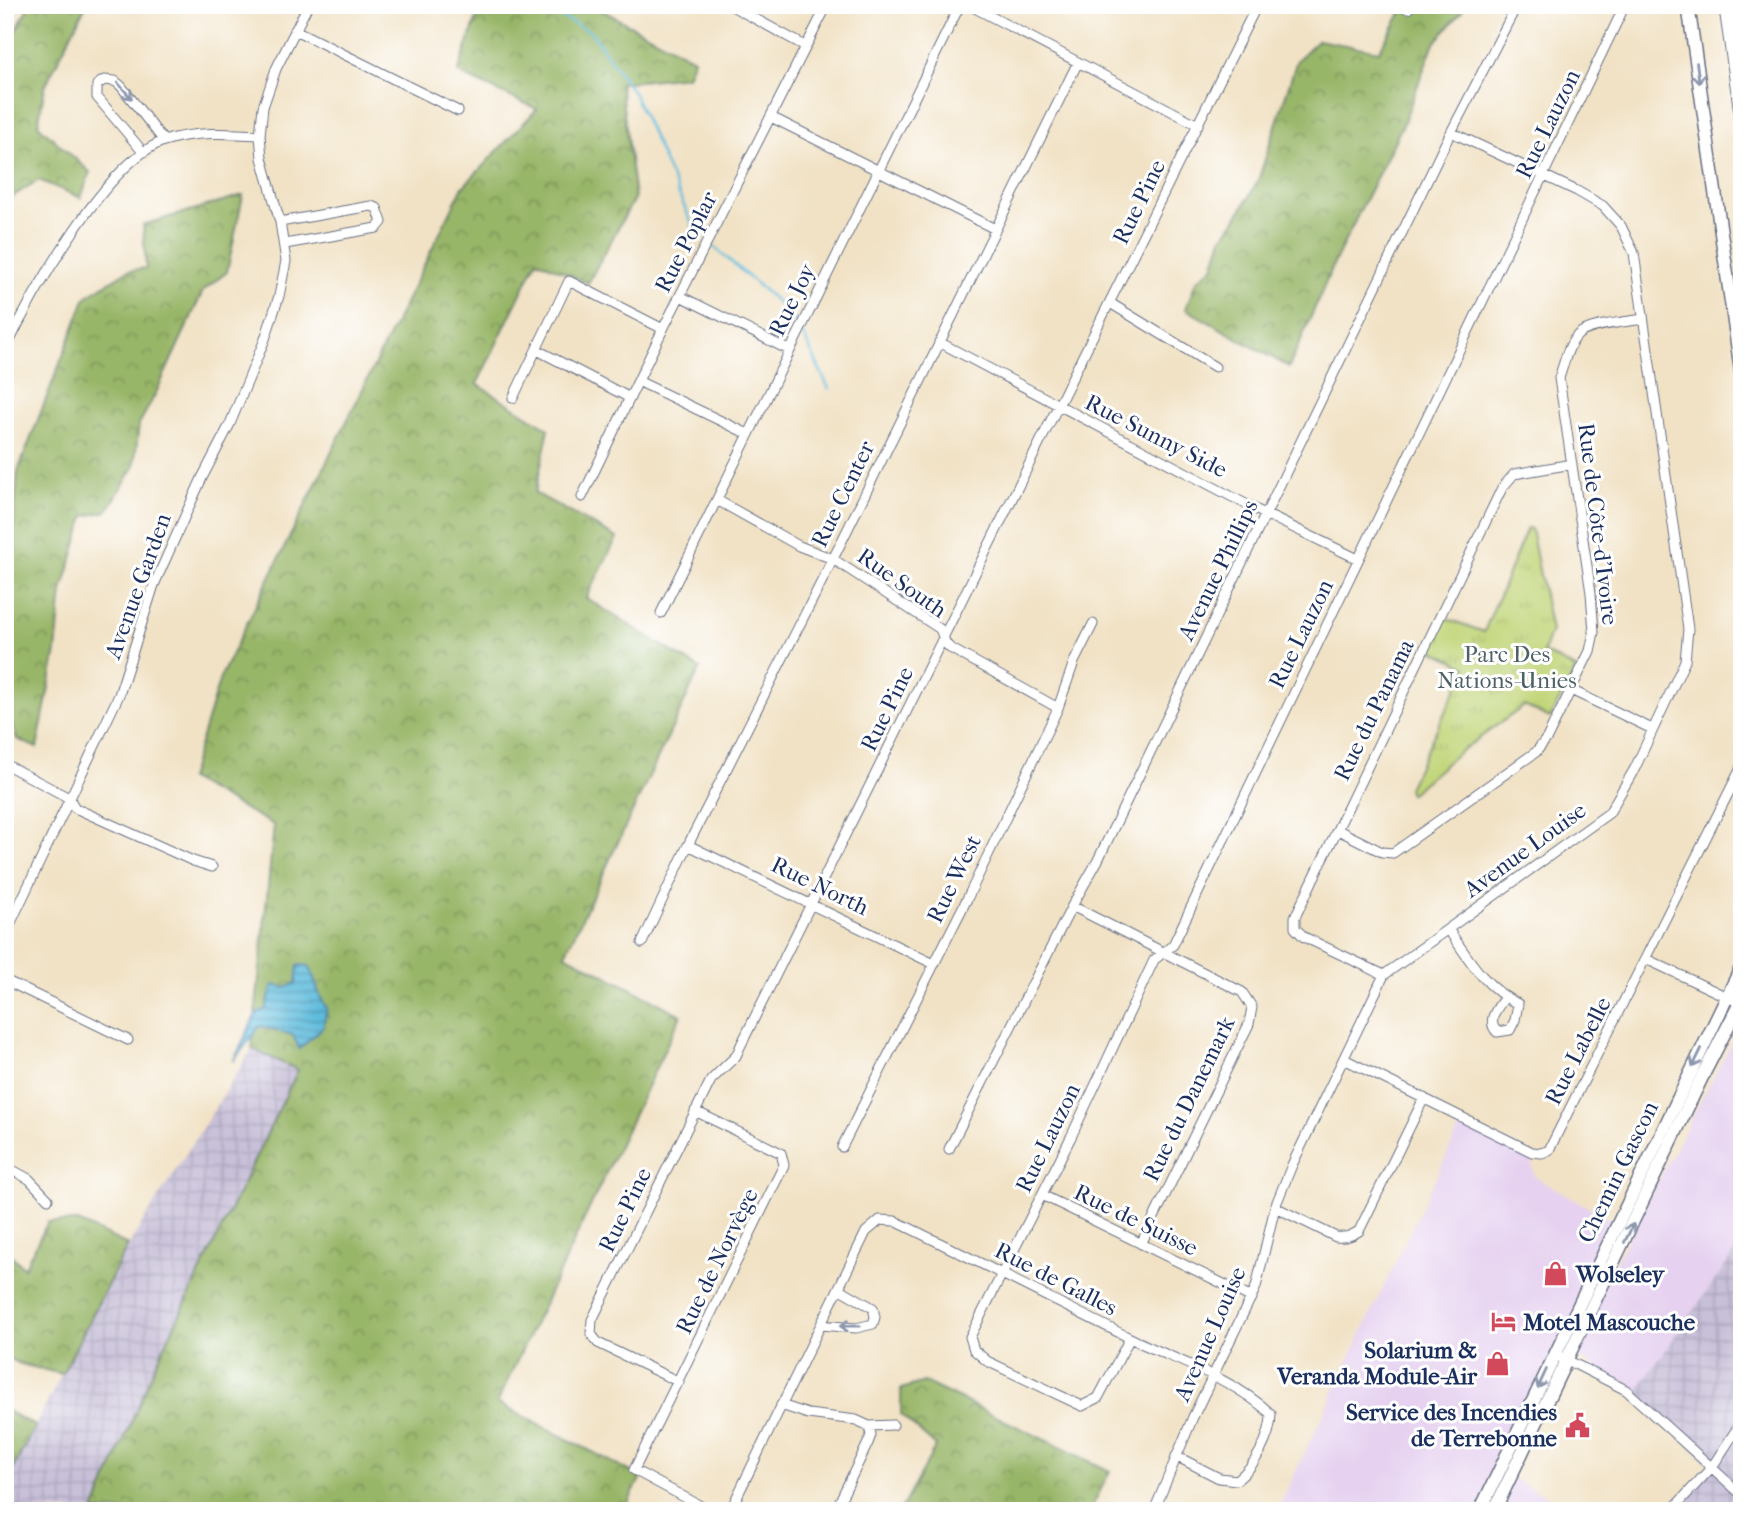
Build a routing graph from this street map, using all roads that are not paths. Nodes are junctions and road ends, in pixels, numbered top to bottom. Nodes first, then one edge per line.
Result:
1 (307, 5) edge
2 (730, 5) edge
3 (827, 5) edge
4 (960, 5) edge
5 (969, 5) edge
6 (1257, 5) edge
7 (1517, 5) edge
8 (1625, 5) edge
9 (1688, 5) edge
10 (1727, 5) edge
11 (295, 30) junction
12 (805, 46) junction
13 (1078, 62) junction
14 (1742, 109) edge
15 (458, 110) dead end
16 (771, 117) junction
17 (1198, 125) junction
18 (1451, 132) junction
19 (260, 135) junction
20 (164, 141) junction
21 (143, 152) junction
22 (878, 170) junction
23 (1545, 176) junction
24 (280, 222) junction
25 (995, 229) junction
26 (285, 244) junction
27 (680, 296) junction
28 (1110, 303) junction
29 (1643, 319) junction
30 (663, 329) junction
31 (939, 342) junction
32 (5, 350) edge
33 (537, 350) junction
34 (789, 350) junction
35 (1215, 367) dead end
36 (1742, 378) edge
37 (638, 381) junction
38 (513, 398) dead end
39 (629, 398) junction
40 (1059, 407) junction
41 (748, 434) junction
42 (1572, 464) junction
43 (582, 497) dead end
44 (717, 500) junction
45 (1266, 515) junction
46 (833, 559) junction
47 (1358, 559) junction
48 (661, 613) dead end
49 (1093, 624) dead end
50 (944, 638) junction
51 (1571, 690) junction
52 (1058, 708) junction
53 (1652, 729) junction
54 (5, 764) edge
55 (1742, 766) edge
56 (1738, 781) edge
57 (69, 799) junction
58 (1338, 830) junction
59 (688, 845) junction
60 (212, 867) dead end
61 (813, 904) junction
62 (1072, 906) junction
63 (1448, 929) junction
64 (5, 935) edge
65 (642, 943) dead end
66 (1163, 953) junction
67 (1646, 959) junction
68 (934, 964) junction
69 (1742, 967) edge
70 (1384, 975) junction
71 (5, 980) edge
72 (1504, 997) dead end
73 (1727, 997) junction
74 (1741, 1001) edge
75 (128, 1040) dead end
76 (1344, 1059) junction
77 (1424, 1098) junction
78 (695, 1111) junction
79 (842, 1147) dead end
80 (949, 1149) dead end
81 (5, 1166) edge
82 (1042, 1195) junction
83 (48, 1199) dead end
84 (1275, 1207) junction
85 (1141, 1244) junction
86 (1002, 1273) junction
87 (839, 1289) junction
88 (1252, 1298) junction
89 (821, 1325) junction
90 (1130, 1338) junction
91 (1555, 1353) junction
92 (1568, 1360) junction
93 (1213, 1377) junction
94 (679, 1382) junction
95 (781, 1405) junction
96 (1742, 1421) edge
97 (893, 1424) dead end
98 (869, 1426) junction
99 (1176, 1456) junction
100 (1712, 1467) junction
101 (1742, 1495) edge
102 (710, 1511) edge
103 (730, 1511) edge
104 (835, 1511) edge
105 (1154, 1511) edge
106 (1480, 1511) edge
107 (1494, 1511) edge
108 (1671, 1511) edge

1 - 11 street, Avenue Garden
2 - 12 street
3 - 12 street, Rue Poplar
4 - 22 street, Rue Joy
5 - 13 street
6 - 17 street, Rue Pine
7 - 18 street, Avenue Phillips
8 - 23 street, Rue Lauzon
9 -> 36 main road
10 - 14 highway
11 - 15 street
11 - 19 street, Avenue Garden
12 - 16 street, Rue Poplar
13 - 17 street
13 - 25 street, Rue Center
16 - 22 street
16 - 27 street, Rue Poplar
17 - 28 street, Rue Pine
18 - 23 street, Avenue Louise
18 - 45 street, Avenue Phillips
19 - 20 street
19 - 24 street, Avenue Garden
20 - 21 street
21 -> 20 street
21 - 32 street
22 - 25 street
22 - 34 street, Rue Joy
23 - 29 street, Avenue Louise
23 - 47 street, Rue Lauzon
24 - 26 street, Avenue Garden
24 - 26 street
25 - 31 street, Rue Center
26 - 57 street, Avenue Garden
27 - 30 street, Rue Poplar
27 - 34 street
28 - 35 street
28 - 40 street, Rue Pine
29 - 42 street, Rue de Côte-d'Ivoire
29 - 53 street, Avenue Louise
30 - 33 street
30 - 37 street, Rue Poplar
31 - 40 street, Rue Sunny Side
31 - 46 street, Rue Center
33 - 38 street
33 - 39 street
34 - 41 street, Rue Joy
37 - 39 street, Rue Poplar
37 - 41 street
39 - 43 street, Rue Poplar
40 - 45 street, Rue Sunny Side
40 - 50 street, Rue Pine
41 - 44 street, Rue Joy
42 - 51 street, Rue de Côte-d'Ivoire
42 - 58 street, Rue du Panama
44 - 46 street, Rue South
44 - 48 street, Rue Joy
45 - 47 street, Rue Sunny Side
45 - 62 street, Avenue Phillips
46 - 50 street, Rue South
46 - 59 street, Rue Center
47 - 66 street, Rue Lauzon
49 - 52 street, Rue West
50 - 52 street, Rue South
50 - 61 street, Rue Pine
51 - 53 street
51 - 58 street, Rue de Côte-d'Ivoire
52 - 68 street, Rue West
53 - 63 street, Avenue Louise
54 - 57 street
55 - 56 street, Rue Labelle
56 - 67 street, Rue Labelle
57 - 60 street
57 - 64 street, Avenue Garden
58 - 70 street, Rue du Panama
59 - 61 street, Rue North
59 - 65 street, Rue Center
61 - 68 street, Rue North
61 - 78 street, Rue Pine
62 - 66 street, Rue du Danemark
62 - 80 street, Avenue Phillips
63 - 70 street, Avenue Louise
63 - 72 street
66 - 82 street, Rue Lauzon
66 - 85 street, Rue du Danemark
67 - 73 street
67 - 77 street, Rue Labelle
68 - 79 street, Rue West
69 - 73 main road, Chemin Gascon
70 - 76 street, Avenue Louise
71 - 75 street
73 - 74 street
73 -> 91 main road, Chemin Gascon
92 -> 74 main road, Chemin Gascon
76 - 77 street, Rue Labelle
76 - 84 street, Avenue Louise
77 - 84 street
78 - 94 street, Rue Pine
78 - 94 street, Rue de Norvège
81 - 83 street
82 - 85 street, Rue de Suisse
82 - 86 street, Rue Lauzon
84 - 88 street, Avenue Louise
85 - 88 street, Rue de Suisse
86 - 87 street, Rue de Galles
86 - 90 street, Rue de Galles
86 - 90 street, Rue Lauzon
87 - 89 street
87 -> 89 street
88 - 93 street, Avenue Louise
89 - 95 street
90 - 93 street, Rue de Galles
91 - 92 street
91 -> 106 main road, Chemin Gascon
92 - 100 street
92 - 107 main road, Chemin Gascon
93 - 99 street, Avenue Louise
93 - 99 street, Rue de Galles
94 - 102 street, Rue de Norvège
95 - 98 street
95 - 103 street
96 - 100 street
97 - 98 street
98 - 104 street
99 - 105 street, Avenue Louise
100 - 101 street
100 - 108 street

